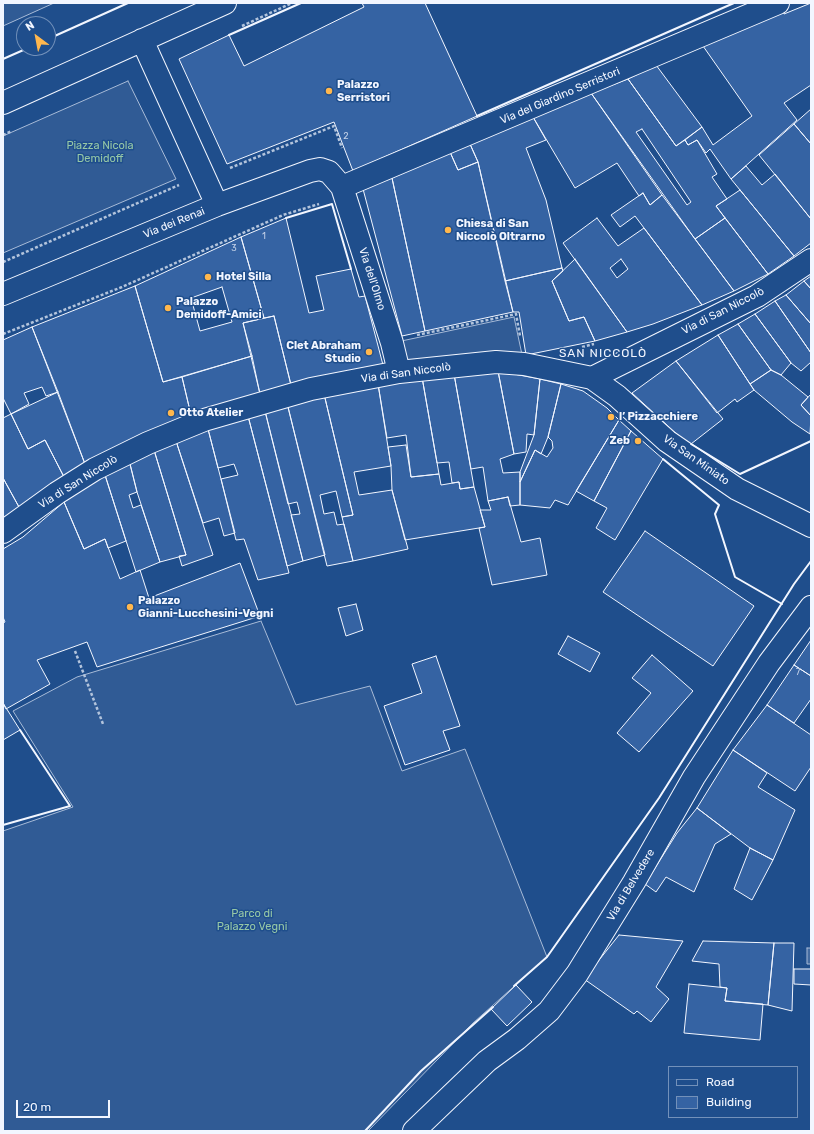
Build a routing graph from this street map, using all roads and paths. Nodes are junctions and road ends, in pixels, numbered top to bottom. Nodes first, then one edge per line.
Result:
1 (225, 3) edge
2 (778, 3) edge
3 (142, 40) junction
4 (3, 103) edge
5 (183, 184) dead end
6 (342, 187) junction
7 (323, 203) dead end
8 (217, 205) junction
9 (811, 260) edge
10 (3, 262) edge
11 (3, 294) edge
12 (3, 334) edge
13 (415, 335) dead end
14 (600, 343) dead end
15 (522, 344) dead end
16 (578, 348) dead end
17 (400, 372) junction
18 (592, 378) junction
19 (811, 526) edge
20 (3, 532) edge
21 (811, 607) edge
22 (75, 651) dead end
23 (103, 724) dead end
24 (414, 1131) edge

1 - 3 street
2 - 6 street, Via del Giardino Serristori
3 - 4 street
3 - 8 street
5 - 10 path
6 - 8 street, Via dei Renai
6 - 17 street, Via dell'Olmo
7 - 12 path
8 - 11 street, Via dei Renai
9 - 18 street, Via di San Niccolò
13 - 15 path
14 - 16 path
17 - 18 street, Via di San Niccolò
17 - 20 street, Via di San Niccolò
18 - 19 street, Via San Miniato
21 - 24 street, Via di Belvedere
22 - 23 path

